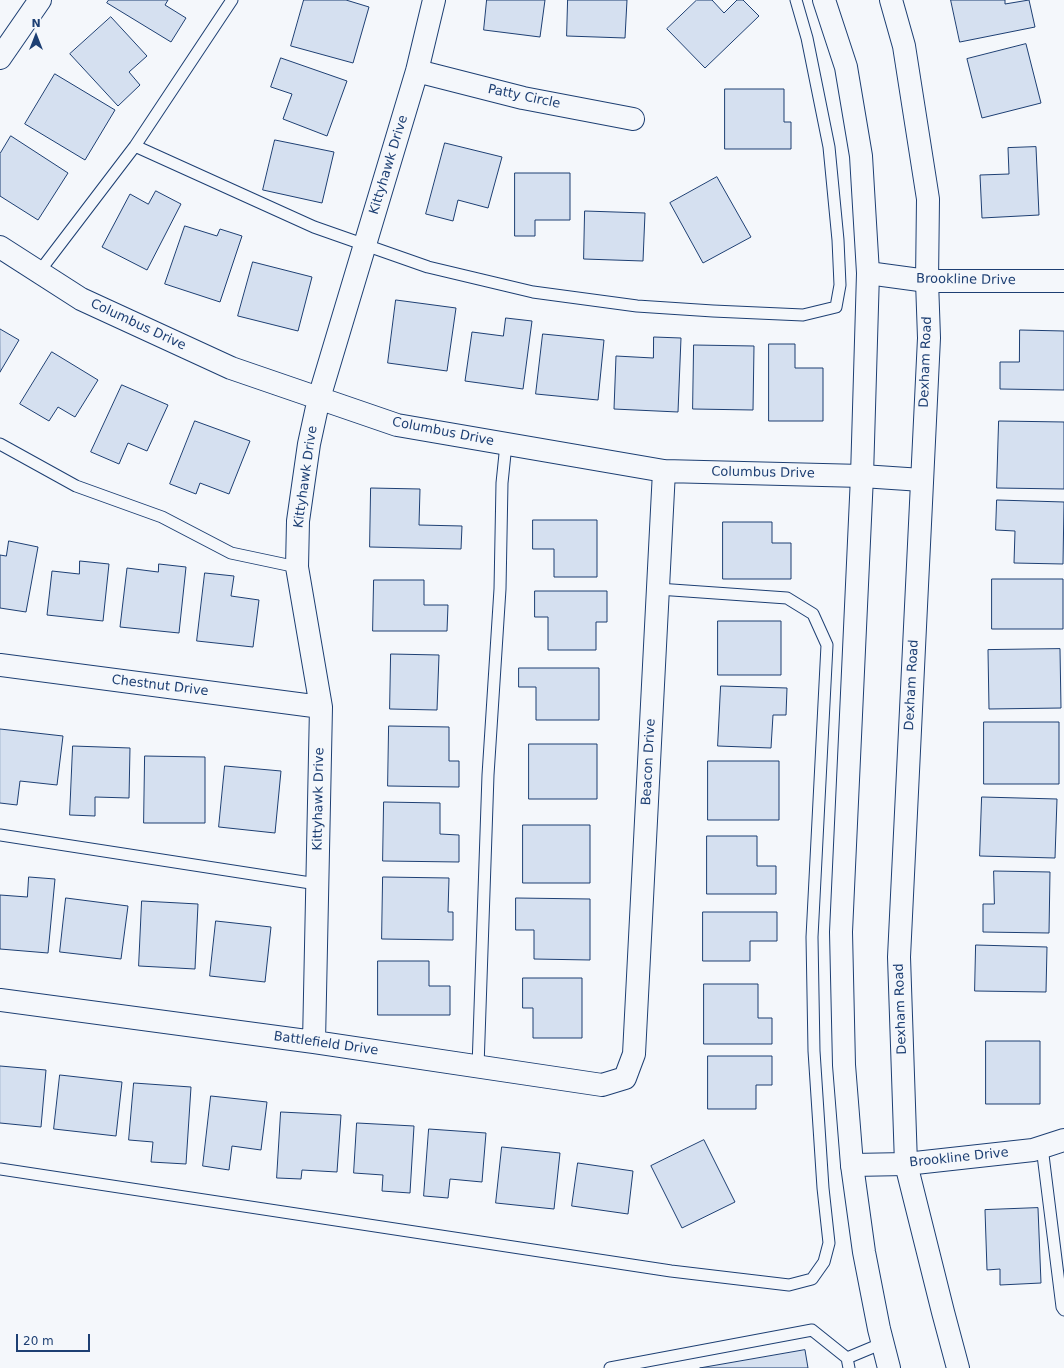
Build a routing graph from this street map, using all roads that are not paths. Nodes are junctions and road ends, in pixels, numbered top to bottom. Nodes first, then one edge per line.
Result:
1 (40, 0) edge
2 (232, 0) edge
3 (434, 0) edge
4 (796, 0) edge
5 (824, 0) edge
6 (891, 0) edge
7 (0, 58) edge
8 (417, 71) junction
9 (633, 119) dead end
10 (135, 146) junction
11 (365, 244) junction
12 (0, 247) edge
13 (39, 272) junction
14 (868, 273) junction
15 (927, 281) junction
16 (1064, 281) edge
17 (319, 398) junction
18 (0, 444) edge
19 (506, 444) junction
20 (664, 471) junction
21 (862, 476) junction
22 (922, 480) junction
23 (298, 567) junction
24 (658, 589) junction
25 (0, 665) edge
26 (321, 707) junction
27 (0, 835) edge
28 (317, 884) junction
29 (0, 1000) edge
30 (314, 1042) junction
31 (634, 1054) joint
32 (478, 1067) junction
33 (1064, 1140) edge
34 (1042, 1147) junction
35 (906, 1164) junction
36 (852, 1165) junction
37 (0, 1168) edge
38 (1064, 1310) edge
39 (883, 1343) junction
40 (848, 1363) edge
41 (610, 1368) edge
42 (890, 1368) edge
43 (958, 1368) edge

1 - 7 street
2 - 10 lane
3 - 8 street, Kittyhawk Drive
4 - 11 lane
5 - 14 street
6 - 15 street, Dexham Road
8 - 9 street, Patty Circle
8 - 11 street, Kittyhawk Drive
10 - 11 lane
10 - 13 lane
11 - 17 street, Kittyhawk Drive
12 - 13 street, Columbus Drive
13 - 17 street, Columbus Drive
14 - 15 street, Brookline Drive
14 - 21 street
15 - 16 street, Brookline Drive
15 - 22 street, Dexham Road
17 - 19 street, Columbus Drive
17 - 23 street, Kittyhawk Drive
18 - 23 lane
19 - 20 street, Columbus Drive
19 - 32 lane
20 - 21 street, Columbus Drive
20 - 24 street, Beacon Drive
21 - 22 street, Columbus Drive
21 - 36 street
22 - 35 street, Dexham Road
23 - 26 street, Kittyhawk Drive
24 - 31 street, Beacon Drive
24 - 37 lane
25 - 26 street, Chestnut Drive
26 - 28 street, Kittyhawk Drive
27 - 28 lane
28 - 30 street, Kittyhawk Drive
29 - 30 street, Battlefield Drive
30 - 32 street, Battlefield Drive
31 - 32 street, Battlefield Drive
33 - 34 street, Brookline Drive
34 - 35 street, Brookline Drive
34 - 38 lane
35 - 36 street, Brookline Drive
35 - 43 street, Dexham Road
36 - 39 street
39 - 40 lane
39 - 42 street
40 - 41 lane

